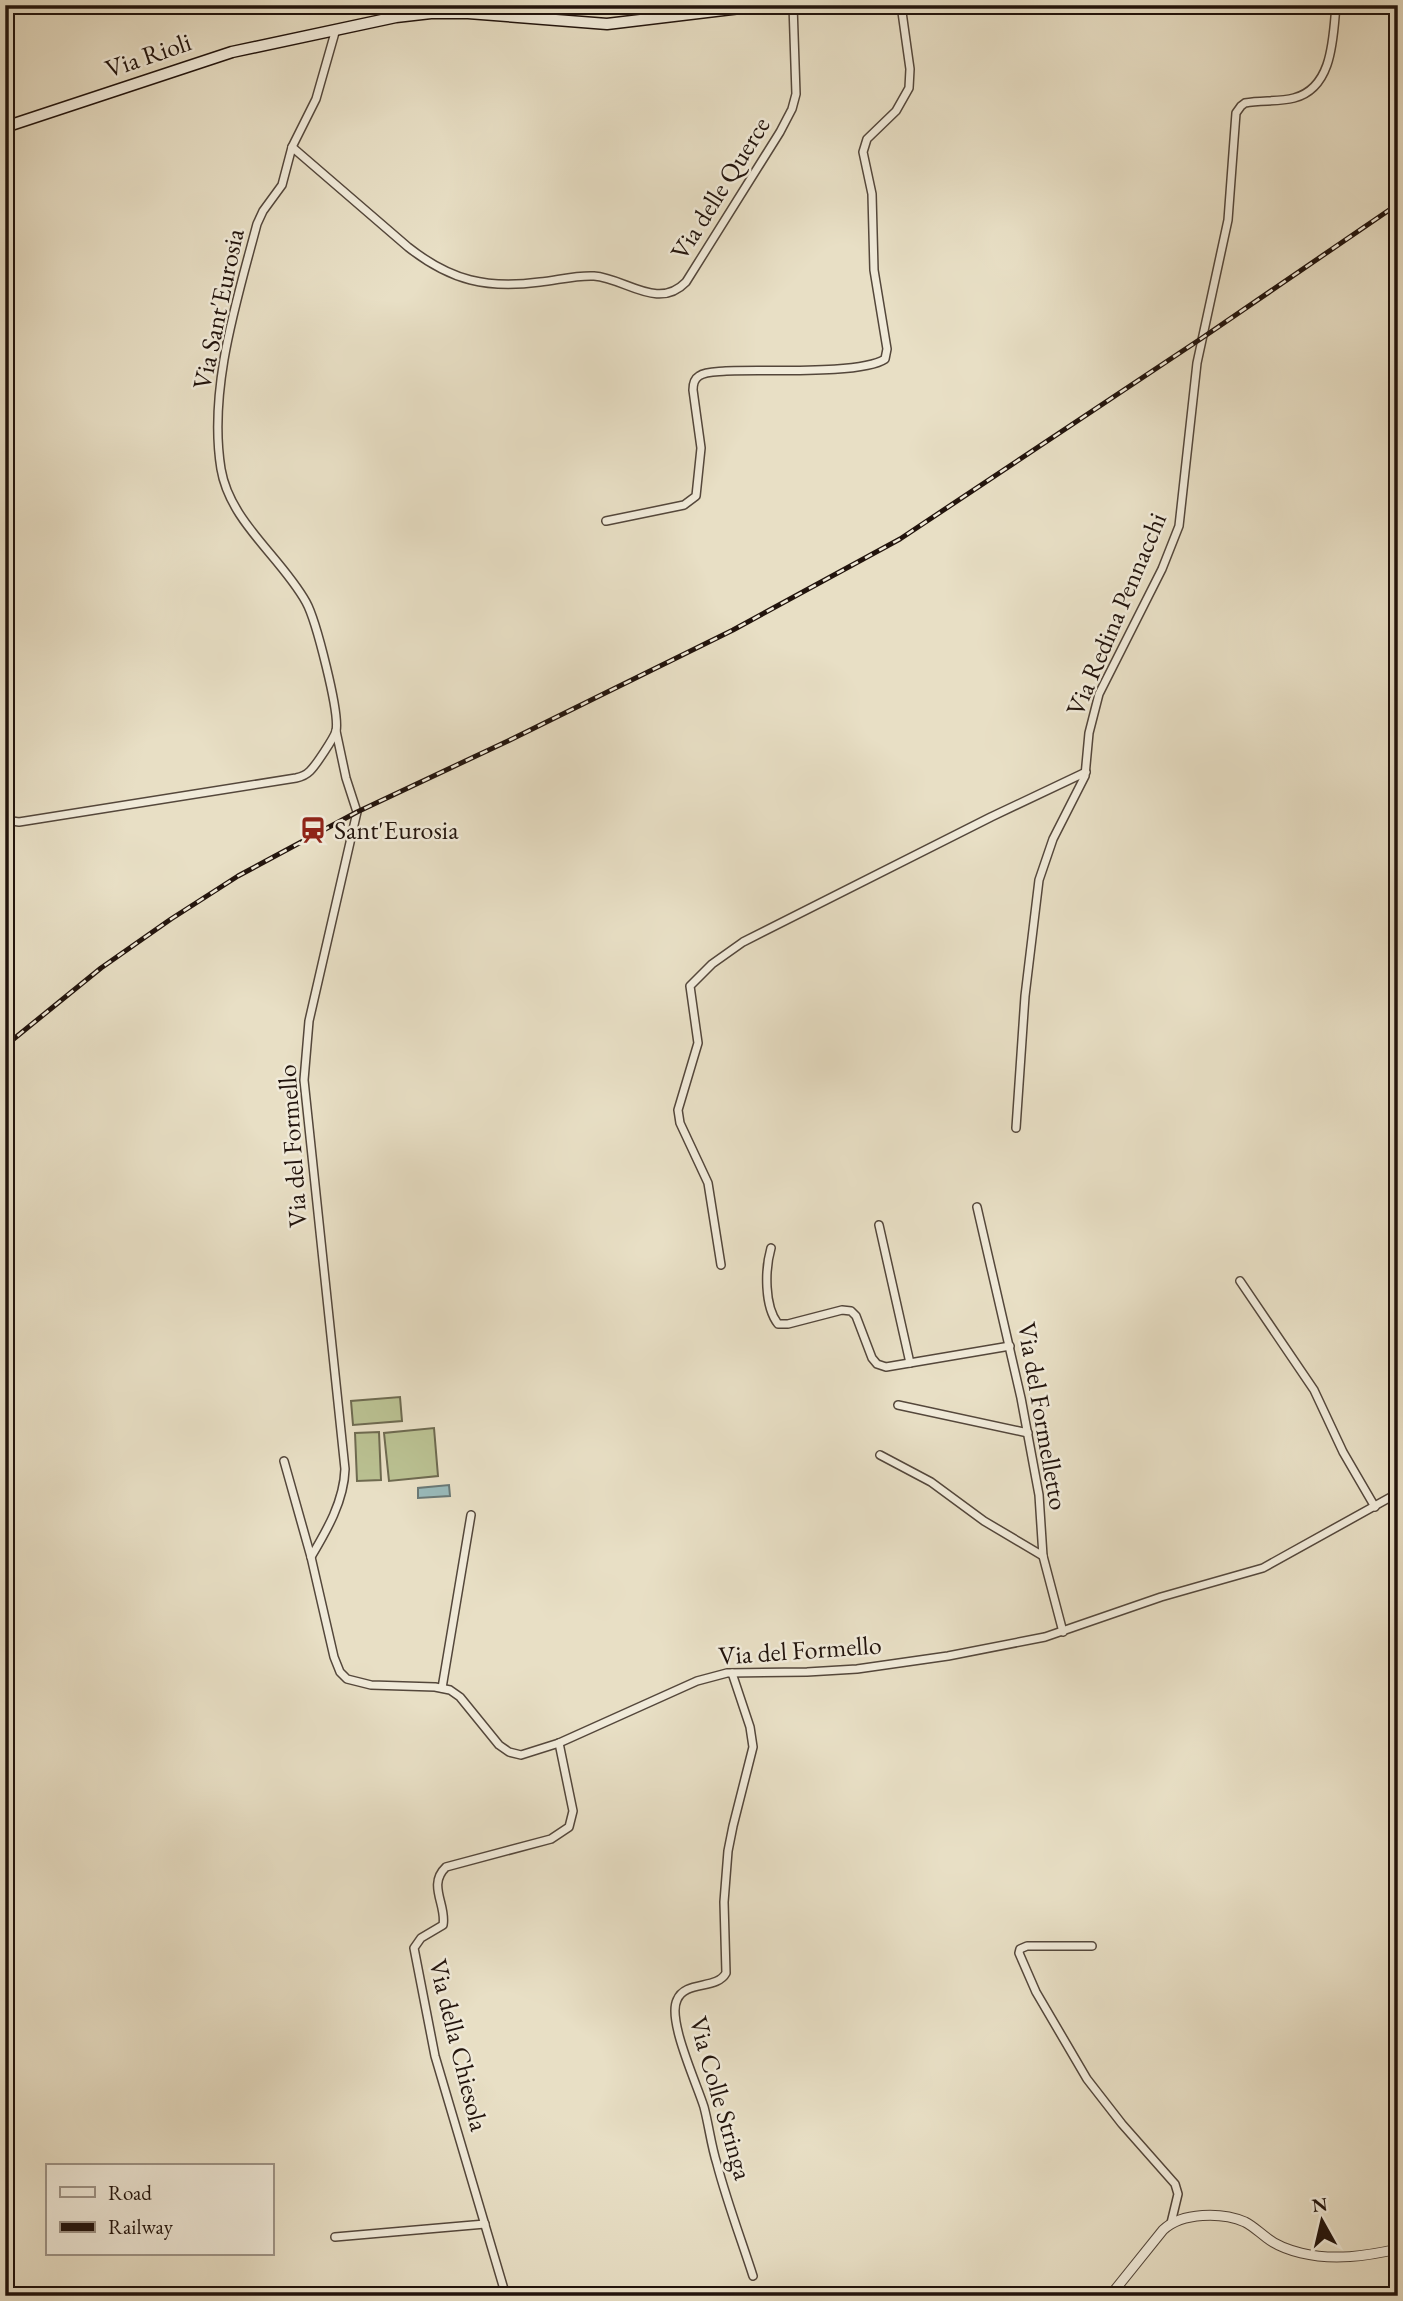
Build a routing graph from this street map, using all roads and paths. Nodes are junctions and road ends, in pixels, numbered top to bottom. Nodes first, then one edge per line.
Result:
1 (529, 5) edge
2 (766, 5) edge
3 (793, 5) edge
4 (901, 5) edge
5 (1336, 5) edge
6 (545, 20) junction
7 (336, 29) junction
8 (5, 127) edge
9 (292, 147) junction
10 (606, 521) dead end
11 (336, 730) junction
12 (1086, 772) junction
13 (5, 820) edge
14 (1016, 1128) dead end
15 (977, 1207) dead end
16 (878, 1224) dead end
17 (771, 1248) dead end
18 (721, 1265) dead end
19 (1240, 1281) dead end
20 (1010, 1346) junction
21 (910, 1363) junction
22 (898, 1405) dead end
23 (1028, 1433) junction
24 (880, 1455) dead end
25 (284, 1461) dead end
26 (1398, 1493) edge
27 (1375, 1507) junction
28 (471, 1515) dead end
29 (1043, 1556) junction
30 (311, 1557) junction
31 (1063, 1632) junction
32 (732, 1672) junction
33 (442, 1688) junction
34 (559, 1743) junction
35 (1092, 1946) dead end
36 (1171, 2223) junction
37 (485, 2224) junction
38 (335, 2237) dead end
39 (1398, 2249) edge
40 (752, 2276) dead end
41 (506, 2296) edge
42 (1110, 2296) edge

1 - 6 street
2 - 6 main road, Via Rioli
3 - 9 street, Via delle Querce
4 - 10 street
5 - 12 street, Via Redina Pennacchi
6 - 7 main road, Via Rioli
7 - 8 main road, Via Rioli
7 - 9 street, Via Sant'Eurosia
9 - 11 street, Via Sant'Eurosia
11 - 13 street
11 - 30 street, Via del Formello
12 - 14 street, Via Redina Pennacchi
12 - 18 street
15 - 20 street, Via del Formelletto
16 - 21 street
17 - 21 street
19 - 27 street
20 - 21 street
20 - 23 street, Via del Formelletto
22 - 23 street
23 - 29 street, Via del Formelletto
24 - 29 street
25 - 30 street
26 - 27 street, Via del Formello
27 - 31 street, Via del Formello
28 - 33 street
29 - 31 street, Via del Formelletto
30 - 33 street
31 - 32 street, Via del Formello
32 - 34 street, Via del Formello
32 - 40 street, Via Colle Stringa
33 - 34 street, Via del Formello
34 - 37 street, Via della Chiesola
35 - 36 street
36 - 39 street
36 - 42 street
37 - 38 street
37 - 41 street, Via della Chiesola

